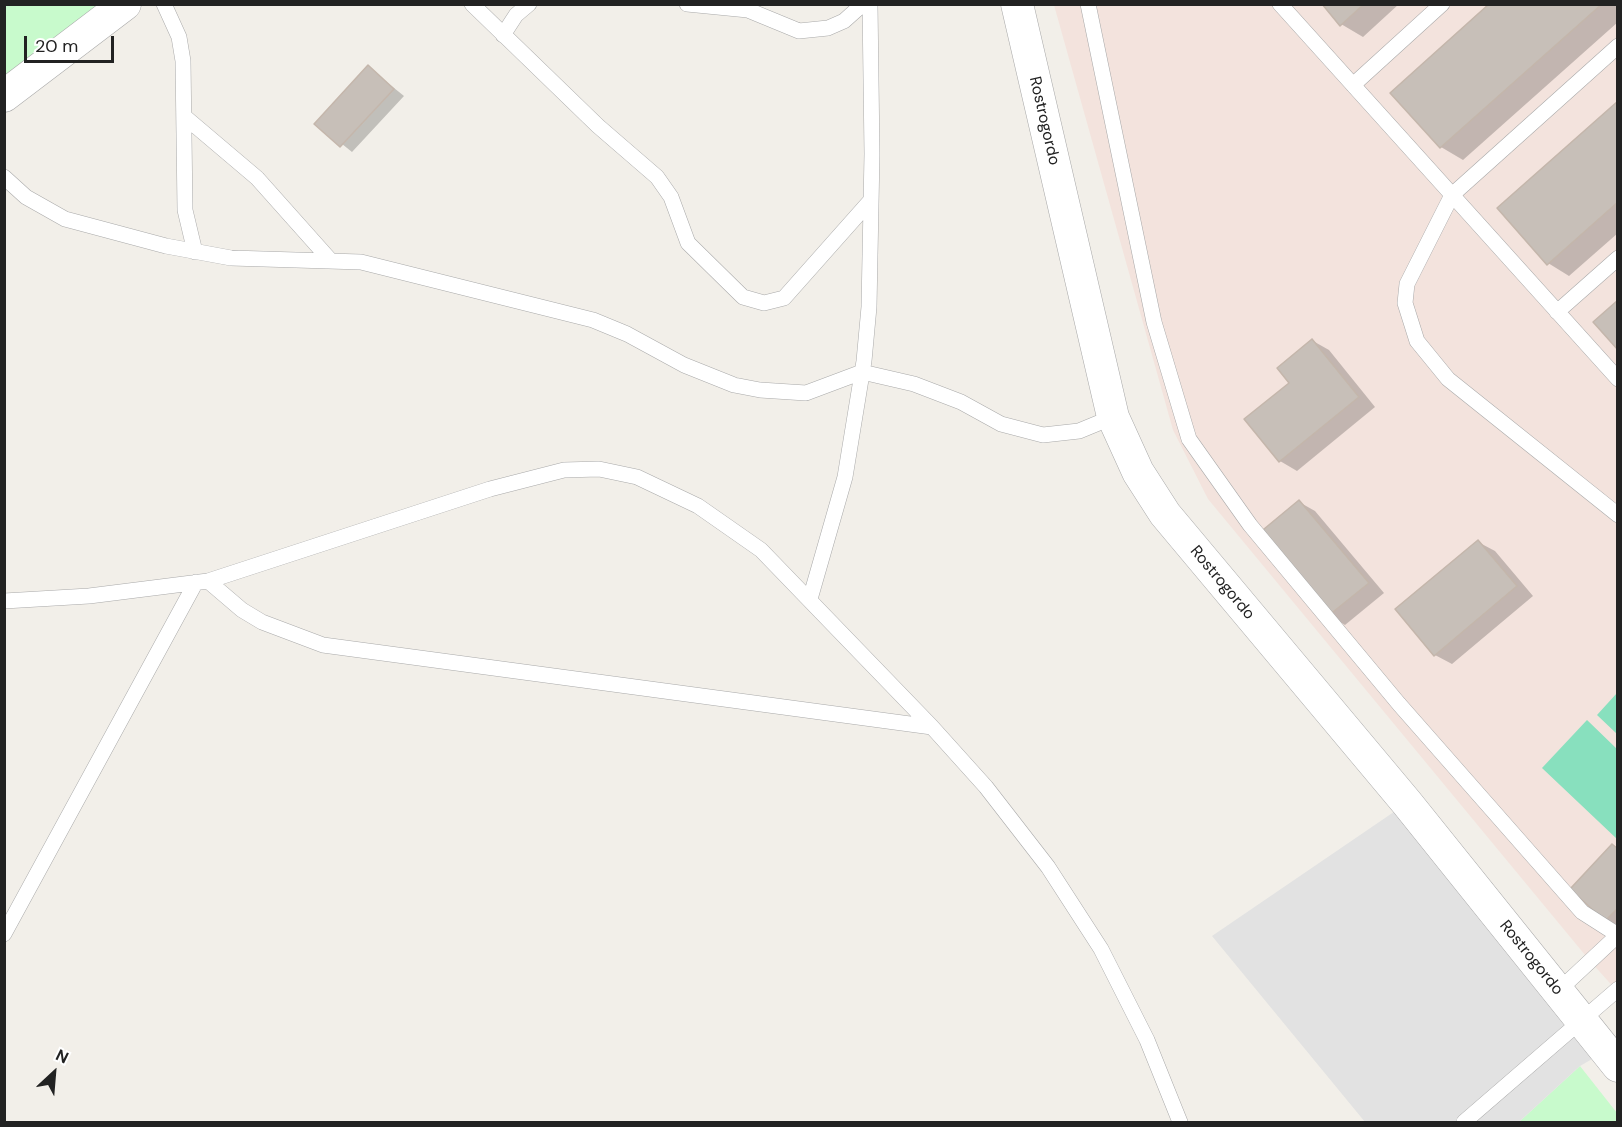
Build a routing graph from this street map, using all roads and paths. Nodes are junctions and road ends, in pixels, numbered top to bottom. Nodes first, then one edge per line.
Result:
1 (125, 4) edge
2 (164, 4) edge
3 (472, 4) edge
4 (529, 4) edge
5 (687, 4) edge
6 (863, 4) edge
7 (870, 4) edge
8 (1017, 4) edge
9 (1088, 4) edge
10 (1280, 4) edge
11 (1442, 4) edge
12 (503, 35) junction
13 (1617, 46) edge
14 (1353, 85) junction
15 (4, 96) edge
16 (185, 117) junction
17 (4, 177) edge
18 (1452, 195) junction
19 (872, 200) junction
20 (195, 252) junction
21 (1617, 258) edge
22 (331, 261) junction
23 (1557, 312) junction
24 (862, 372) junction
25 (1617, 379) edge
26 (1113, 417) junction
27 (1617, 515) edge
28 (202, 582) junction
29 (810, 599) junction
30 (4, 601) edge
31 (932, 727) junction
32 (4, 934) edge
33 (1617, 935) edge
34 (1617, 989) edge
35 (1558, 991) junction
36 (1581, 1021) junction
37 (1617, 1066) edge
38 (1180, 1122) edge
39 (1464, 1122) edge

1 - 15 street
2 - 16 lane
3 - 12 lane
4 - 12 lane
5 - 6 lane
7 - 19 lane
8 - 26 street, Rostrogordo
9 - 33 lane
10 - 14 lane
11 - 14 lane
12 - 19 lane
13 - 18 lane
14 - 18 lane
16 - 20 lane
16 - 22 lane
17 - 20 lane
18 - 23 lane
18 - 27 lane
19 - 24 lane
20 - 22 lane
21 - 23 lane
22 - 24 lane
23 - 25 lane
24 - 26 lane
24 - 29 lane
26 - 35 street, Rostrogordo
28 - 29 lane
28 - 30 lane
28 - 31 lane
28 - 32 lane
29 - 31 lane
31 - 38 lane
33 - 35 lane
34 - 36 lane
35 - 36 street, Rostrogordo
36 - 37 street, Rostrogordo
36 - 39 lane

